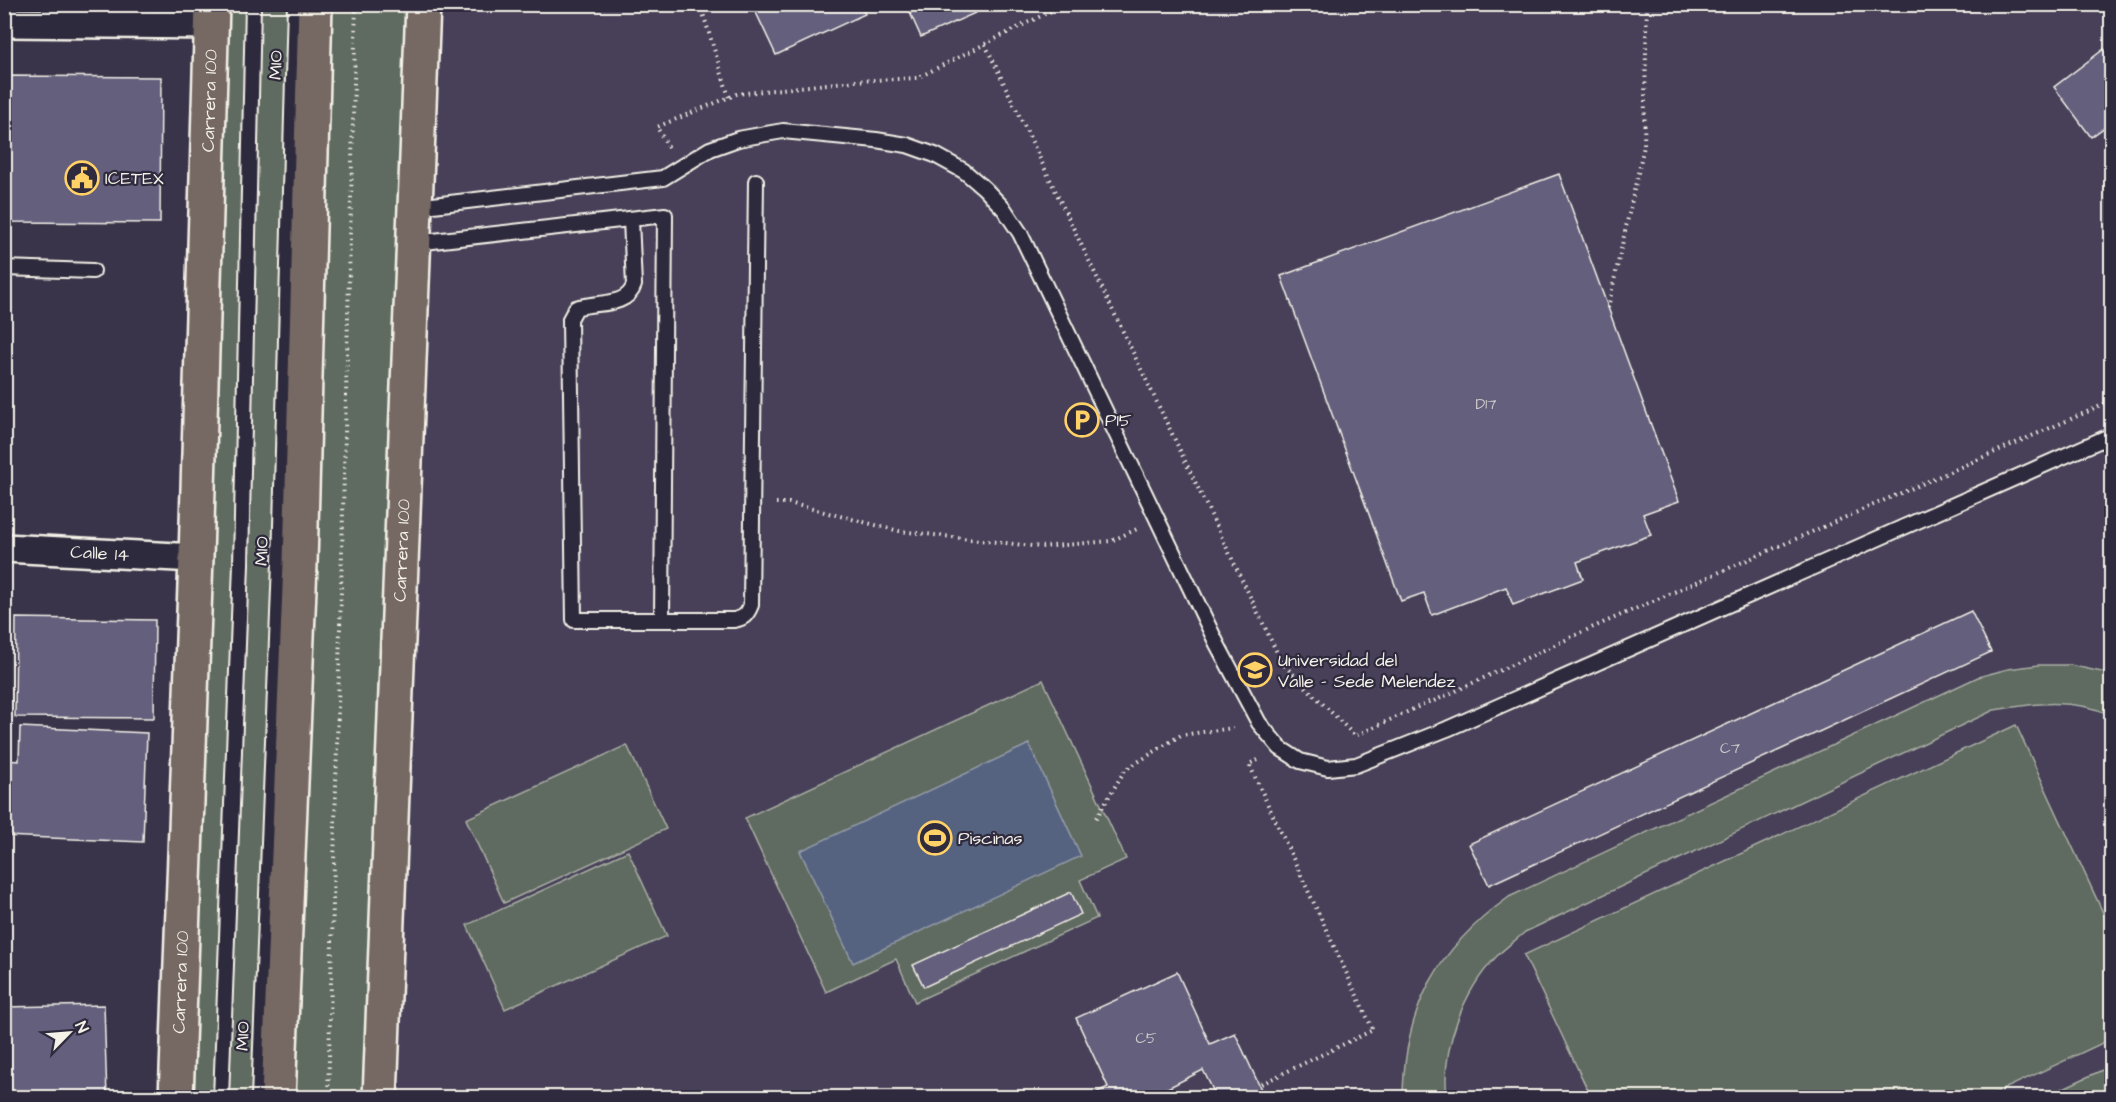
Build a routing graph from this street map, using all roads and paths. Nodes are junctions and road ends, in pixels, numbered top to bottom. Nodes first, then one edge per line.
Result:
1 (253, 4) edge
2 (295, 4) edge
3 (315, 4) edge
4 (356, 4) edge
5 (423, 4) edge
6 (700, 4) edge
7 (1647, 4) edge
8 (1060, 5) edge
9 (212, 15) edge
10 (4, 23) edge
11 (985, 44) junction
12 (729, 97) junction
13 (679, 166) junction
14 (756, 181) dead end
15 (416, 207) junction
16 (631, 220) junction
17 (415, 243) junction
18 (4, 268) edge
19 (93, 271) dead end
20 (1608, 308) dead end
21 (2112, 401) edge
22 (2112, 435) edge
23 (752, 502) junction
24 (1157, 519) junction
25 (4, 548) edge
26 (196, 558) junction
27 (662, 620) junction
28 (1433, 700) junction
29 (1447, 729) junction
30 (1280, 748) junction
31 (1096, 818) dead end
32 (1259, 1085) dead end
33 (176, 1098) edge
34 (221, 1098) edge
35 (259, 1098) edge
36 (278, 1098) edge
37 (328, 1098) edge
38 (380, 1098) edge

1 - 34 lane, MIO
2 - 35 lane, MIO
3 - 36 main road
4 - 37 path
5 - 15 main road, Carrera 100
6 - 12 path
7 - 20 path
8 - 11 path
9 - 10 street
9 - 26 main road, Carrera 100
11 - 12 path
11 - 28 path
12 - 13 path
13 - 15 lane
13 - 24 lane
14 - 23 lane
15 - 17 main road, Carrera 100
16 - 17 lane
16 - 27 lane
16 - 27 lane
17 - 38 main road, Carrera 100
18 - 19 lane
21 - 28 path
22 - 29 lane
23 - 24 path
23 - 27 lane
24 - 30 lane
25 - 26 street, Calle 14
26 - 33 main road, Carrera 100
28 - 29 path
29 - 30 lane
30 - 31 path
30 - 32 path

